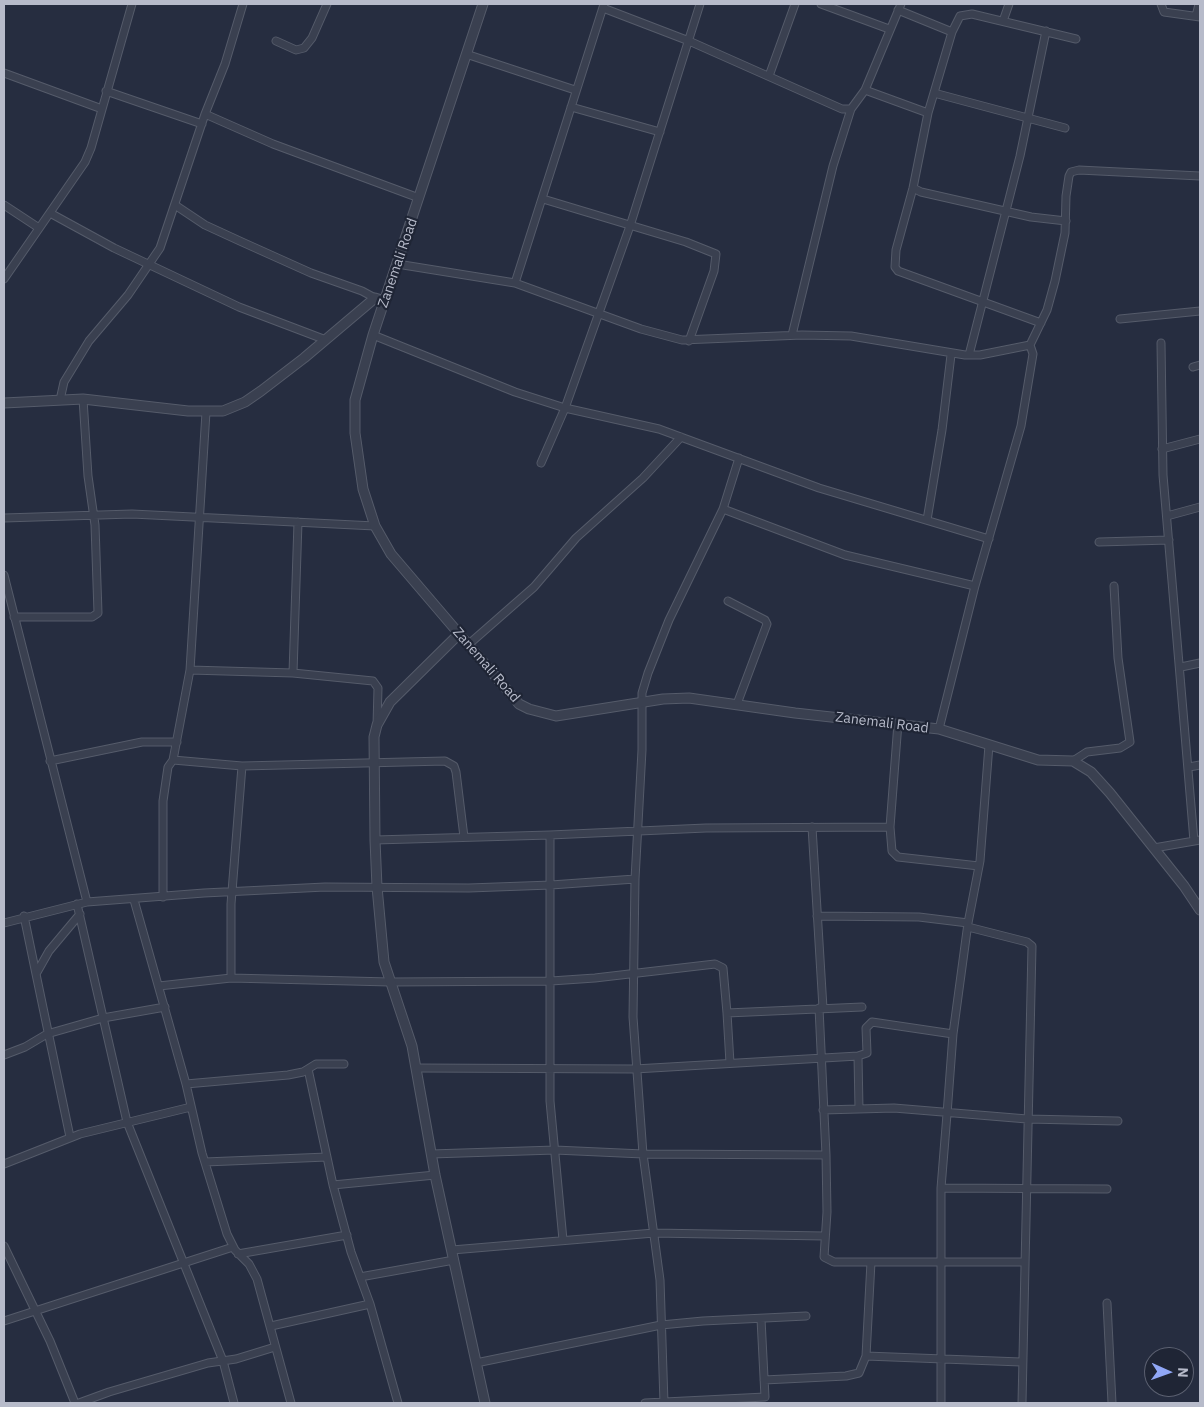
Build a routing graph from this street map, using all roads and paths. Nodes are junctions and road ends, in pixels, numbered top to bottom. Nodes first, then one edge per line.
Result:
1 (132, 4) edge
2 (243, 4) edge
3 (327, 4) edge
4 (483, 4) edge
5 (700, 4) edge
6 (795, 4) edge
7 (821, 4) edge
8 (1009, 4) edge
9 (1161, 4) edge
10 (1199, 4) edge
11 (604, 6) edge
12 (900, 7) edge
13 (1198, 16) edge
14 (1003, 20) junction
15 (889, 29) junction
16 (1046, 31) junction
17 (952, 32) junction
18 (1076, 40) dead end
19 (276, 41) dead end
20 (689, 41) junction
21 (466, 54) junction
22 (4, 73) edge
23 (769, 76) junction
24 (575, 90) junction
25 (865, 90) junction
26 (106, 91) junction
27 (934, 94) junction
28 (572, 107) junction
29 (852, 109) junction
30 (102, 110) junction
31 (928, 113) junction
32 (206, 114) junction
33 (1029, 120) junction
34 (202, 124) junction
35 (1064, 128) dead end
36 (660, 132) junction
37 (1200, 176) edge
38 (913, 188) junction
39 (419, 198) junction
40 (544, 199) junction
41 (4, 205) edge
42 (175, 205) junction
43 (1005, 211) junction
44 (50, 213) junction
45 (1066, 221) junction
46 (630, 226) junction
47 (39, 228) junction
48 (397, 264) junction
49 (150, 265) junction
50 (4, 279) edge
51 (515, 283) junction
52 (375, 298) junction
53 (385, 301) junction
54 (982, 301) junction
55 (1200, 310) edge
56 (598, 312) junction
57 (1120, 320) dead end
58 (1040, 323) junction
59 (374, 335) junction
60 (792, 335) junction
61 (326, 340) junction
62 (689, 340) junction
63 (1161, 343) dead end
64 (1030, 345) junction
65 (951, 354) junction
66 (969, 355) junction
67 (84, 399) junction
68 (60, 400) junction
69 (4, 403) edge
70 (565, 408) junction
71 (206, 412) junction
72 (681, 437) junction
73 (1200, 438) edge
74 (1162, 449) junction
75 (739, 458) junction
76 (541, 463) dead end
77 (1200, 507) edge
78 (723, 509) junction
79 (94, 514) junction
80 (201, 516) junction
81 (1167, 516) junction
82 (4, 518) edge
83 (927, 520) junction
84 (298, 522) junction
85 (374, 526) junction
86 (989, 539) junction
87 (1169, 540) junction
88 (1099, 542) dead end
89 (4, 575) edge
90 (975, 586) junction
91 (1114, 586) dead end
92 (728, 601) dead end
93 (14, 618) junction
94 (459, 634) junction
95 (469, 644) junction
96 (1200, 663) edge
97 (1181, 667) junction
98 (190, 670) junction
99 (293, 673) junction
100 (644, 702) junction
101 (737, 704) junction
102 (898, 723) junction
103 (378, 725) junction
104 (939, 729) junction
105 (177, 742) junction
106 (989, 745) junction
107 (173, 760) junction
108 (50, 761) junction
109 (1073, 761) junction
110 (375, 764) junction
111 (1200, 765) edge
112 (242, 766) junction
113 (1189, 767) junction
114 (812, 827) junction
115 (890, 827) junction
116 (638, 831) junction
117 (550, 835) junction
118 (464, 837) junction
119 (375, 840) junction
120 (1197, 841) edge
121 (1154, 848) junction
122 (979, 866) junction
123 (635, 879) junction
124 (551, 885) junction
125 (377, 887) junction
126 (232, 893) junction
127 (163, 897) junction
128 (134, 900) junction
129 (87, 902) junction
130 (77, 904) junction
131 (1200, 910) edge
132 (80, 914) junction
133 (24, 916) junction
134 (816, 916) junction
135 (4, 923) edge
136 (968, 925) junction
137 (36, 974) junction
138 (634, 974) junction
139 (231, 978) junction
140 (551, 980) junction
141 (390, 982) junction
142 (160, 986) junction
143 (165, 1007) junction
144 (862, 1007) dead end
145 (821, 1008) junction
146 (727, 1013) junction
147 (103, 1018) junction
148 (47, 1034) junction
149 (953, 1034) junction
150 (4, 1055) edge
151 (858, 1056) junction
152 (822, 1059) junction
153 (730, 1063) junction
154 (344, 1064) dead end
155 (416, 1068) junction
156 (308, 1069) junction
157 (636, 1069) junction
158 (550, 1070) junction
159 (186, 1084) junction
160 (191, 1107) junction
161 (859, 1109) junction
162 (823, 1110) junction
163 (947, 1114) junction
164 (1027, 1119) junction
165 (1118, 1121) dead end
166 (127, 1122) junction
167 (70, 1137) junction
168 (555, 1150) junction
169 (431, 1154) junction
170 (643, 1154) junction
171 (826, 1154) junction
172 (327, 1157) junction
173 (205, 1162) junction
174 (4, 1164) edge
175 (435, 1175) junction
176 (332, 1185) junction
177 (941, 1188) junction
178 (1107, 1189) dead end
179 (1025, 1190) junction
180 (654, 1233) junction
181 (347, 1235) junction
182 (824, 1236) junction
183 (563, 1240) junction
184 (4, 1246) edge
185 (452, 1250) junction
186 (236, 1251) junction
187 (454, 1260) junction
188 (871, 1262) junction
189 (942, 1262) junction
190 (1024, 1262) junction
191 (185, 1264) junction
192 (360, 1277) junction
193 (1107, 1303) dead end
194 (370, 1304) junction
195 (36, 1311) junction
196 (806, 1316) dead end
197 (761, 1319) junction
198 (4, 1321) edge
199 (271, 1326) junction
200 (661, 1326) junction
201 (275, 1347) junction
202 (866, 1356) junction
203 (941, 1359) junction
204 (223, 1361) junction
205 (1021, 1362) junction
206 (476, 1363) junction
207 (764, 1380) junction
208 (765, 1400) edge
209 (75, 1403) edge
210 (79, 1403) edge
211 (234, 1403) edge
212 (291, 1403) edge
213 (398, 1403) edge
214 (485, 1403) edge
215 (645, 1403) edge
216 (664, 1403) edge
217 (940, 1403) edge
218 (1022, 1403) edge
219 (1112, 1403) edge

1 - 26 street
2 - 32 street
3 - 19 street
4 - 21 street, Zanemali Road
5 - 20 street
6 - 23 street
7 - 15 street
8 - 14 street
9 - 13 street
10 - 13 street
11 - 20 street
11 - 24 street
12 - 15 street
12 - 17 street
14 - 16 street
14 - 17 street
15 - 25 street
16 - 18 street
16 - 33 street
17 - 27 street
20 - 23 street
20 - 36 street
21 - 24 street
21 - 39 street, Zanemali Road
22 - 30 street
23 - 29 street
24 - 28 street
25 - 29 street
25 - 31 street
26 - 30 street
26 - 34 street
27 - 31 street
27 - 33 street
28 - 36 street
28 - 40 street
29 - 60 street
30 - 44 street
31 - 38 street
32 - 34 street
32 - 39 street
33 - 35 street
33 - 43 street
34 - 42 street
36 - 46 street
37 - 45 street
38 - 43 street
38 - 54 street
39 - 48 street, Zanemali Road
40 - 46 street
40 - 51 street
41 - 47 street
42 - 49 street
42 - 52 street
43 - 45 street
43 - 54 street
44 - 47 street
44 - 49 street
45 - 58 street
46 - 56 street
46 - 62 street
47 - 50 street
48 - 51 street
48 - 53 street, Zanemali Road
49 - 61 street
49 - 68 street
51 - 56 street
52 - 53 street
52 - 61 street
53 - 59 street, Zanemali Road
54 - 58 street
54 - 66 street
55 - 57 street
56 - 62 street
56 - 70 street
58 - 64 street
59 - 70 street
59 - 85 street, Zanemali Road
60 - 62 street
60 - 65 street
61 - 71 street
63 - 74 street
64 - 66 street
64 - 86 street
65 - 66 street
65 - 83 street
67 - 68 street
67 - 71 street
67 - 79 street
68 - 69 street
70 - 72 street
70 - 76 street
71 - 80 street
72 - 75 street
72 - 95 street
73 - 74 street
74 - 81 street
75 - 78 street
75 - 83 street
77 - 81 street
78 - 90 street
78 - 100 street
79 - 80 street
79 - 82 street
79 - 93 street
80 - 84 street
80 - 98 street
81 - 87 street
83 - 86 street
84 - 85 street
84 - 99 street
85 - 94 street, Zanemali Road
86 - 90 street
87 - 88 street
87 - 97 street
89 - 93 street
90 - 104 street
91 - 109 street
92 - 101 street
93 - 108 street
94 - 95 street, Zanemali Road
94 - 103 street
95 - 100 street, Zanemali Road
96 - 97 street
97 - 113 street
98 - 99 street
98 - 105 street
99 - 103 street
100 - 101 street, Zanemali Road
100 - 116 street
101 - 102 street, Zanemali Road
102 - 104 street, Zanemali Road
102 - 115 street
103 - 110 street
104 - 106 street, Zanemali Road
105 - 107 street
105 - 108 street
106 - 109 street, Zanemali Road
106 - 122 street
107 - 112 street
107 - 127 street
108 - 129 street
109 - 121 street
110 - 112 street
110 - 118 street
110 - 119 street
111 - 113 street
112 - 126 street
113 - 120 street
114 - 115 street
114 - 116 street
114 - 134 street
115 - 122 street
116 - 117 street
116 - 123 street
117 - 118 street
117 - 124 street
118 - 119 street
119 - 125 street
120 - 121 street
121 - 131 street
122 - 136 street
123 - 124 street
123 - 138 street
124 - 125 street
124 - 140 street
125 - 126 street
125 - 141 street
126 - 127 street
126 - 139 street
127 - 128 street
128 - 129 street
128 - 142 street
129 - 130 street
130 - 132 street
130 - 133 street
132 - 137 street
132 - 147 street
133 - 135 street
133 - 137 street
134 - 136 street
134 - 145 street
136 - 149 street
136 - 164 street
137 - 148 street
138 - 140 street
138 - 146 street
138 - 157 street
139 - 141 street
139 - 142 street
140 - 141 street
140 - 158 street
141 - 155 street
142 - 143 street
143 - 147 street
143 - 159 street
144 - 145 street
145 - 146 street
145 - 152 street
146 - 153 street
147 - 148 street
147 - 166 street
148 - 150 street
148 - 167 street
149 - 151 street
149 - 163 street
151 - 152 street
151 - 161 street
152 - 153 street
152 - 162 street
153 - 157 street
154 - 156 street
155 - 158 street
155 - 169 street
156 - 159 street
156 - 172 street
157 - 158 street
157 - 170 street
158 - 168 street
159 - 160 street
160 - 166 street
160 - 173 street
161 - 162 street
161 - 163 street
162 - 171 street
163 - 164 street
163 - 177 street
164 - 165 street
164 - 179 street
166 - 167 street
166 - 191 street
167 - 174 street
168 - 169 street
168 - 170 street
168 - 183 street
169 - 175 street
170 - 171 street
170 - 180 street
171 - 182 street
172 - 173 street
172 - 176 street
173 - 186 street
175 - 176 street
175 - 185 street
176 - 181 street
177 - 179 street
177 - 189 street
178 - 179 street
179 - 190 street
180 - 182 street
180 - 183 street
180 - 200 street
181 - 186 street
181 - 192 street
182 - 188 street
183 - 185 street
184 - 195 street
185 - 187 street
186 - 191 street
186 - 199 street
187 - 192 street
187 - 206 street
188 - 189 street
188 - 202 street
189 - 190 street
189 - 203 street
190 - 205 street
191 - 195 street
191 - 204 street
192 - 194 street
193 - 219 street
194 - 199 street
194 - 213 street
195 - 198 street
195 - 209 street
196 - 197 street
197 - 200 street
197 - 207 street
199 - 201 street
200 - 206 street
200 - 216 street
201 - 204 street
201 - 212 street
202 - 203 street
202 - 207 street
203 - 205 street
203 - 217 street
204 - 210 street
204 - 211 street
205 - 218 street
206 - 214 street
207 - 208 street
208 - 216 street
215 - 216 street

